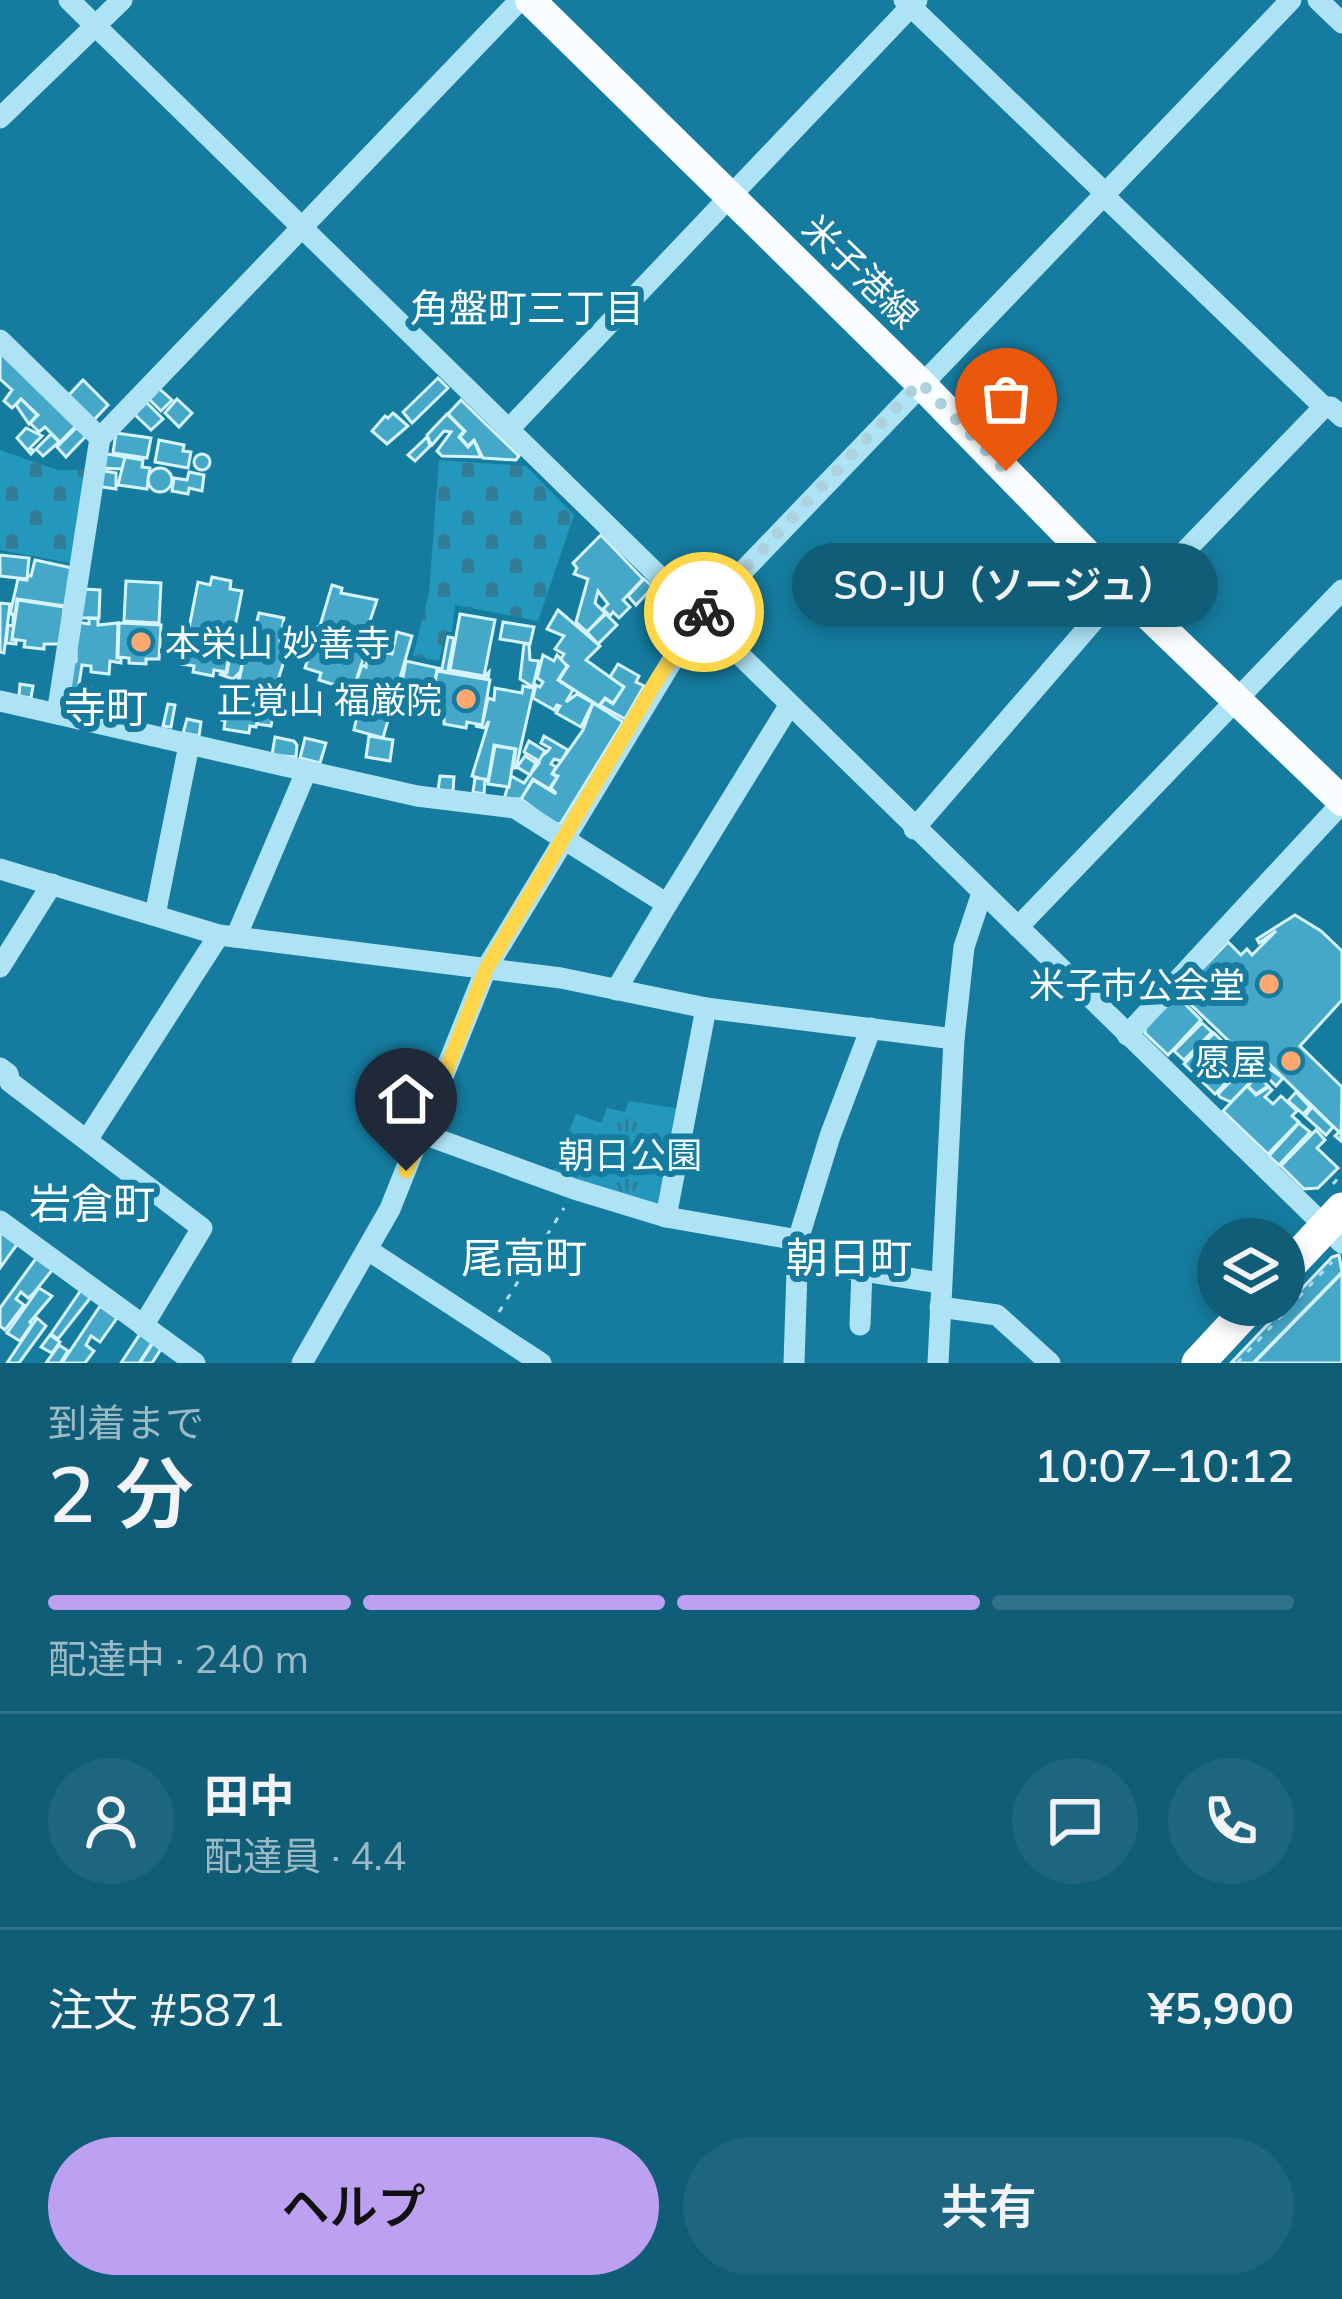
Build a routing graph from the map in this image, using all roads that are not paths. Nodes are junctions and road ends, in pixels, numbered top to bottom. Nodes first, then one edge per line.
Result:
1 (69, 0) edge
2 (122, 0) edge
3 (520, 0) edge
4 (530, 0) edge
5 (1291, 0) edge
6 (1318, 0) edge
7 (911, 2) edge
8 (1342, 23) edge
9 (96, 26) junction
10 (0, 118) edge
11 (1103, 194) junction
12 (728, 195) junction
13 (300, 228) junction
14 (0, 340) edge
15 (920, 382) junction
16 (1332, 410) edge
17 (508, 430) junction
18 (100, 438) junction
19 (1342, 590) edge
20 (1128, 596) junction
21 (698, 618) junction
22 (1237, 700) junction
23 (0, 701) edge
24 (789, 706) junction
25 (57, 714) junction
26 (189, 745) junction
27 (306, 772) junction
28 (1342, 802) edge
29 (914, 829) junction
30 (564, 839) junction
31 (0, 869) edge
32 (52, 884) junction
33 (982, 893) junction
34 (667, 904) junction
35 (155, 915) junction
36 (1018, 927) junction
37 (228, 936) junction
38 (0, 967) edge
39 (486, 969) junction
40 (616, 990) junction
41 (706, 1008) junction
42 (871, 1028) junction
43 (1127, 1036) junction
44 (954, 1039) junction
45 (0, 1068) edge
46 (423, 1134) junction
47 (87, 1140) junction
48 (666, 1216) junction
49 (0, 1221) edge
50 (1336, 1235) edge
51 (368, 1250) junction
52 (798, 1250) junction
53 (1305, 1256) edge
54 (862, 1270) junction
55 (941, 1282) junction
56 (940, 1307) junction
57 (860, 1325) dead end
58 (143, 1326) junction
59 (1232, 1326) edge
60 (195, 1363) edge
61 (302, 1363) edge
62 (541, 1363) edge
63 (794, 1363) edge
64 (938, 1363) edge
65 (1050, 1363) edge
66 (1198, 1363) edge

1 - 9 street
2 - 9 street
3 - 13 street
4 - 12 main road, 米子港線
5 - 11 street
6 - 8 street
7 - 11 street
7 - 12 street
9 - 10 street
9 - 13 street
11 - 15 street
11 - 16 street
12 - 15 main road, 米子港線
12 - 17 street
13 - 17 street
13 - 18 street
14 - 18 street
15 - 20 main road, 米子港線
15 - 21 street
16 - 20 street
17 - 21 street
18 - 25 street
19 - 22 street
20 - 22 main road, 米子港線
20 - 29 street
21 - 24 street
21 - 30 street
22 - 28 main road, 米子港線
22 - 36 street
23 - 25 street
24 - 29 street
24 - 34 street
25 - 26 street
26 - 27 street
26 - 35 street
27 - 30 street
27 - 37 street
28 - 43 street
29 - 33 street
30 - 34 street
30 - 39 street
31 - 32 street
32 - 35 street
32 - 38 street
33 - 36 street
33 - 44 street
34 - 40 street
35 - 37 street
36 - 43 street
37 - 39 street
37 - 47 street
39 - 40 street
39 - 46 street
40 - 41 street
41 - 42 street
41 - 48 street
42 - 44 street
42 - 52 street
43 - 50 street
44 - 55 street
45 - 47 street
46 - 48 street
46 - 51 street
47 - 58 street
48 - 52 street
49 - 58 street
50 - 53 highway
51 - 61 street
51 - 62 street
52 - 54 street
52 - 63 street
54 - 55 street
54 - 57 street
55 - 56 street
56 - 64 street
56 - 65 street
58 - 60 street
59 - 66 highway

